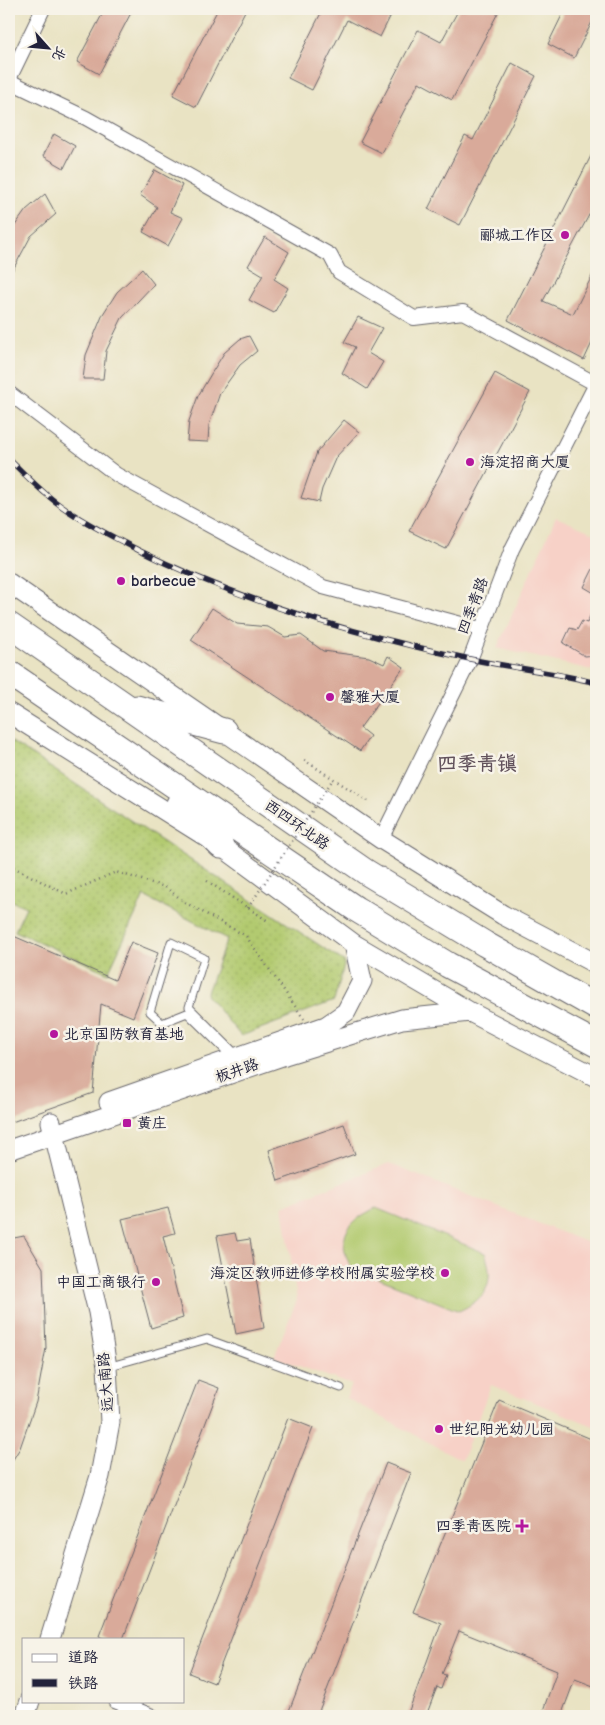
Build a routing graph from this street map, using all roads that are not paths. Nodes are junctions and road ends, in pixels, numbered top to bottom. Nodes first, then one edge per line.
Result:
1 (43, 9) edge
2 (9, 80) edge
3 (596, 384) edge
4 (9, 393) edge
5 (9, 583) edge
6 (9, 625) edge
7 (480, 629) junction
8 (9, 673) edge
9 (120, 703) junction
10 (9, 713) edge
11 (224, 730) junction
12 (134, 760) junction
13 (381, 840) junction
14 (221, 846) junction
15 (354, 944) junction
16 (596, 964) edge
17 (596, 1007) edge
18 (470, 1012) junction
19 (596, 1044) edge
20 (236, 1058) junction
21 (596, 1077) edge
22 (53, 1128) junction
23 (9, 1137) edge
24 (9, 1150) edge
25 (107, 1367) junction
26 (341, 1388) dead end
27 (50, 1638) edge
28 (30, 1702) edge
29 (117, 1702) edge
30 (25, 1716) edge
31 (152, 1716) edge

1 - 2 street
2 - 3 street
3 - 7 street, 四季青路
4 - 7 street
5 - 11 street
6 - 9 highway, 西四环北路
7 - 13 street, 四季青路
8 - 12 highway
9 - 11 highway
9 - 17 highway, 西四环北路
10 - 14 street
11 - 13 street
12 - 14 highway
12 - 19 highway
13 - 16 street
14 - 15 street
15 - 18 street
15 - 20 street
18 - 21 street
18 - 22 street, 板井路
20 - 20 lane
20 - 22 street
22 - 23 street
22 - 24 street, 板井路
22 - 25 street, 远大南路
25 - 26 lane
25 - 27 street, 远大南路
28 - 30 street
29 - 31 street

